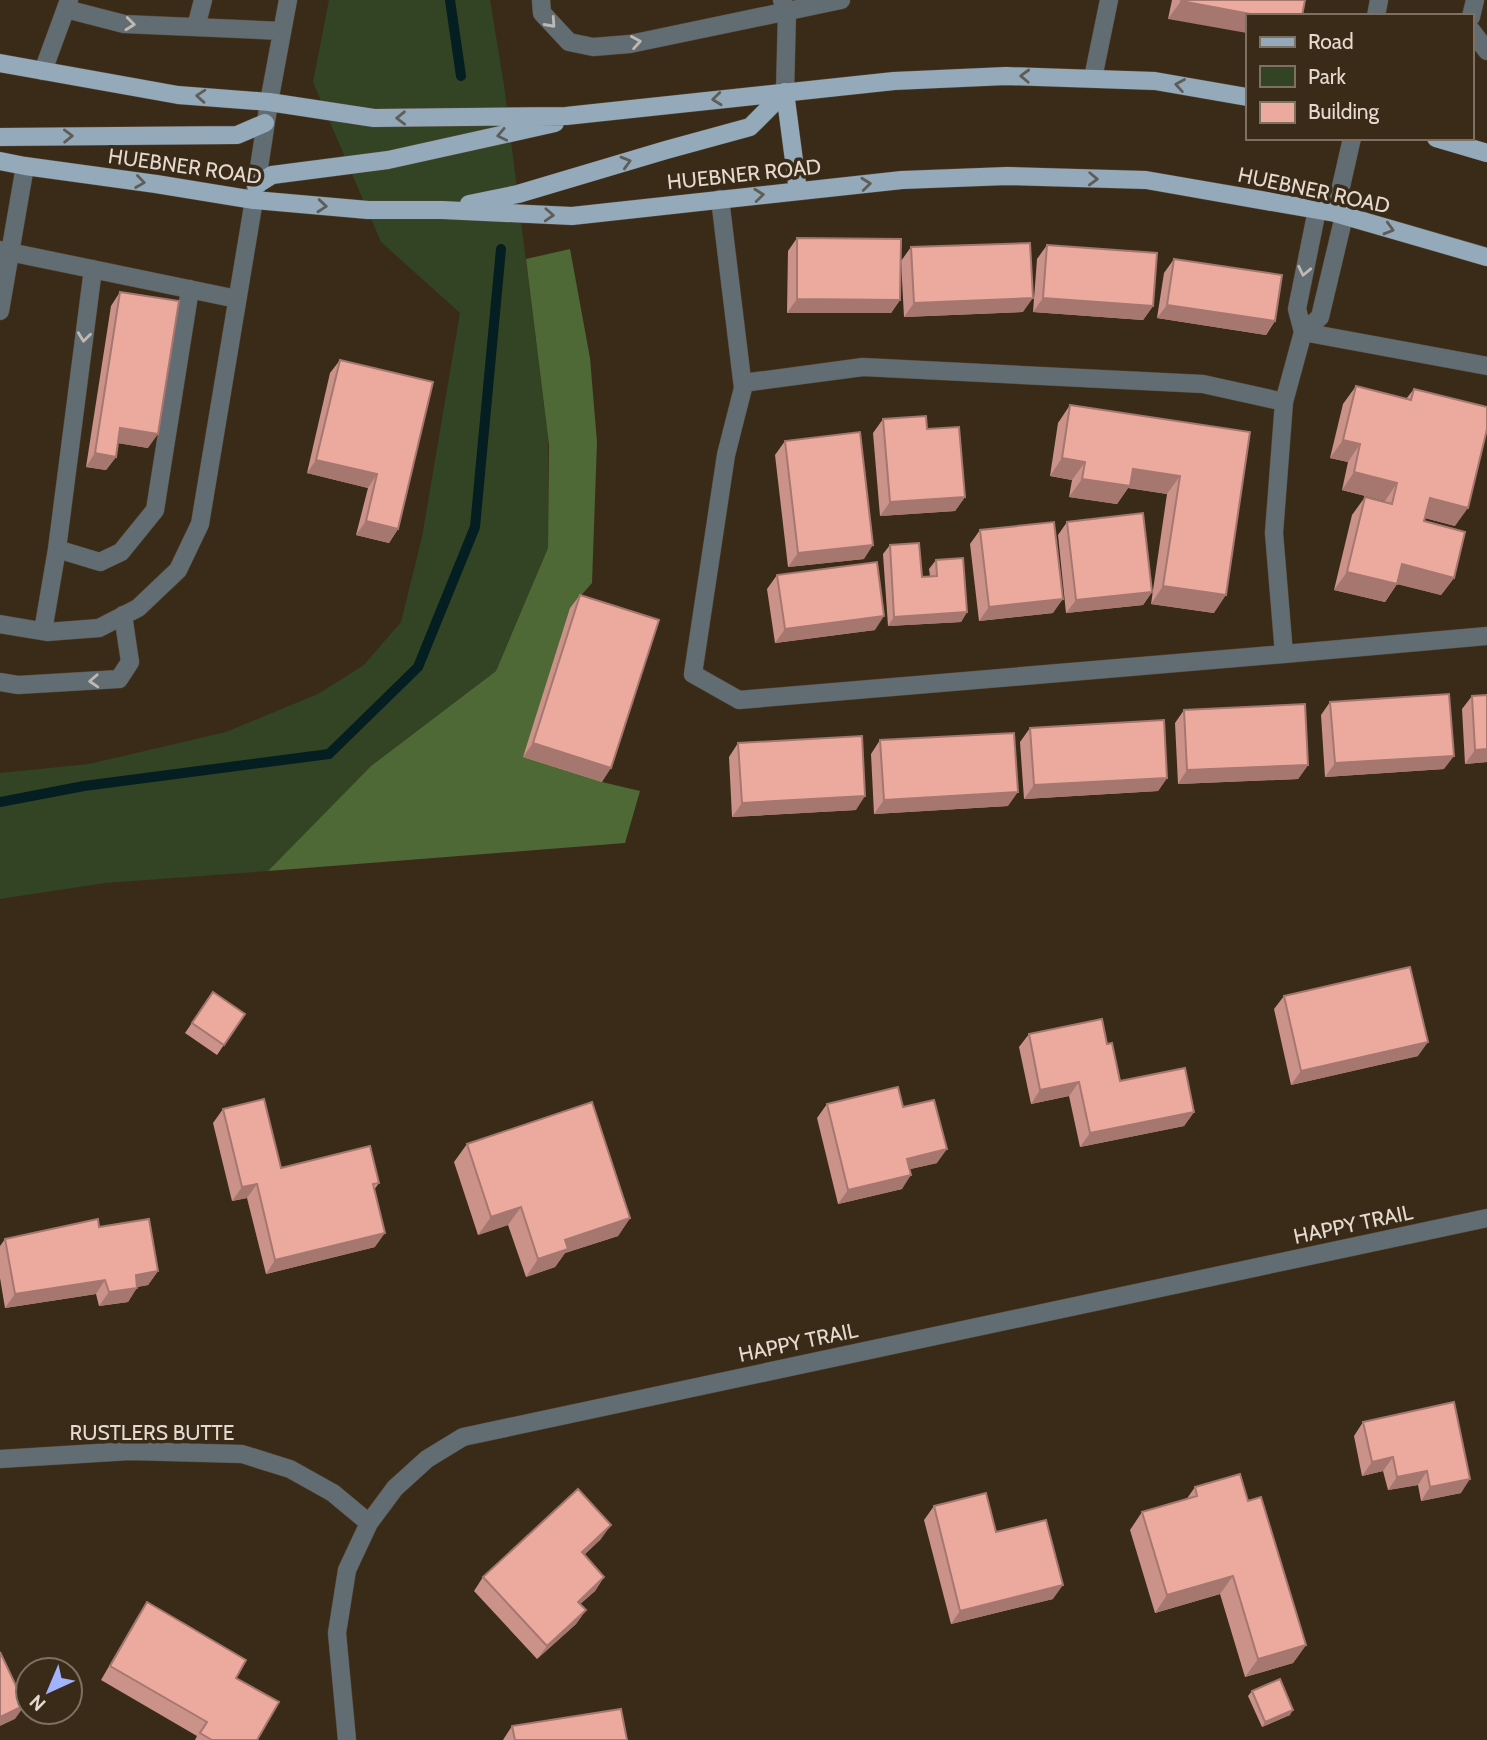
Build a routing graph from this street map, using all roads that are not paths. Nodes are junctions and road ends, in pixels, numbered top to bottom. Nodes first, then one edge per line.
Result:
1 (202, 0) edge
2 (288, 0) edge
3 (541, 0) edge
4 (841, 0) edge
5 (1109, 0) edge
6 (68, 4) edge
7 (784, 6) edge
8 (196, 27) junction
9 (282, 31) junction
10 (1473, 33) edge
11 (1487, 51) edge
12 (0, 63) edge
13 (43, 71) junction
14 (1093, 78) junction
15 (785, 92) junction
16 (1246, 97) edge
17 (269, 102) junction
18 (616, 110) junction
19 (265, 123) junction
20 (0, 137) edge
21 (1351, 140) edge
22 (1443, 140) edge
23 (1487, 153) edge
24 (0, 161) edge
25 (25, 166) junction
26 (798, 191) junction
27 (255, 192) junction
28 (720, 200) junction
29 (442, 210) junction
30 (1332, 213) junction
31 (5, 251) edge
32 (1487, 257) edge
33 (93, 269) junction
34 (190, 289) junction
35 (237, 299) junction
36 (0, 311) edge
37 (1303, 332) junction
38 (1487, 366) edge
39 (743, 383) junction
40 (1284, 402) junction
41 (57, 549) junction
42 (123, 615) junction
43 (0, 624) edge
44 (43, 631) junction
45 (1487, 636) edge
46 (1284, 654) junction
47 (0, 682) edge
48 (1487, 1218) edge
49 (0, 1459) edge
50 (369, 1523) junction
51 (347, 1740) edge

1 - 8 street
2 - 9 street
3 -> 7 street
4 - 7 street
5 - 14 street
6 -> 8 street
6 - 13 street
7 - 15 street
8 - 9 street
9 - 17 street
10 - 11 street
12 - 13 main road
17 -> 13 main road
14 -> 15 main road
16 -> 14 main road
15 -> 18 main road
15 - 26 main road
29 -> 15 main road
18 -> 17 main road
17 - 19 street
18 -> 27 main road
20 -> 19 main road
19 - 27 street
21 - 30 street
22 - 23 main road
24 - 25 main road, HUEBNER ROAD
25 -> 27 main road, HUEBNER ROAD
25 - 31 street
28 -> 26 main road, HUEBNER ROAD
26 -> 30 main road, HUEBNER ROAD
27 -> 29 main road, HUEBNER ROAD
27 - 35 street
29 -> 28 main road, HUEBNER ROAD
28 - 39 street
30 -> 32 main road, HUEBNER ROAD
30 -> 37 street
30 - 37 street
31 - 33 street
31 - 36 street
33 - 34 street
33 -> 41 street
34 - 35 street
34 - 41 street
35 - 42 street
37 - 38 street
37 - 40 street
39 - 40 street
39 - 46 street
40 - 46 street
41 - 44 street
42 - 44 street
42 -> 47 street
43 - 44 street
45 - 46 street
48 - 50 street, HAPPY TRAIL
49 - 50 street, RUSTLERS BUTTE
50 - 51 street, HAPPY TRAIL

